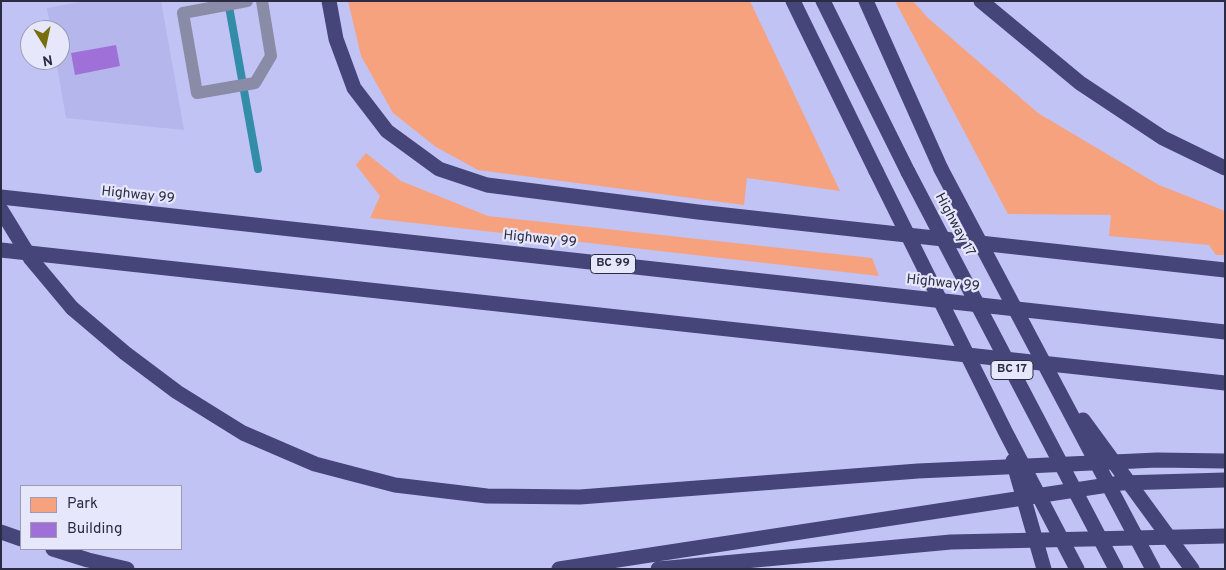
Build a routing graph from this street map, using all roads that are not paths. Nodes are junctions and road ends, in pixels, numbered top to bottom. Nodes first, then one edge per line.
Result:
1 (262, 1) edge
2 (329, 1) edge
3 (793, 1) edge
4 (824, 1) edge
5 (866, 1) edge
6 (981, 1) edge
7 (244, 2) edge
8 (1225, 168) edge
9 (1, 197) edge
10 (1, 210) edge
11 (1, 250) edge
12 (1225, 270) edge
13 (1225, 332) edge
14 (1051, 376) junction
15 (1225, 383) edge
16 (1005, 431) junction
17 (1225, 461) edge
18 (1225, 480) edge
19 (1, 532) edge
20 (1225, 536) edge
21 (20, 539) edge
22 (57, 550) edge
23 (127, 569) edge
24 (559, 569) edge
25 (658, 569) edge
26 (1044, 569) edge
27 (1077, 569) edge
28 (1116, 569) edge
29 (1153, 569) edge
30 (1192, 569) edge

1 - 7 lane
2 - 12 highway
3 - 16 highway, bridge
4 - 28 highway, Highway 17 / BC 17, bridge
5 - 14 highway, Highway 17 / BC 17, bridge
6 - 8 highway
9 - 13 highway, Highway 99 / BC 99
10 - 17 highway, bridge
11 - 15 highway
14 - 29 highway, Highway 17 / BC 17, bridge
14 - 30 highway, bridge
16 - 26 highway, bridge
16 - 27 highway, bridge
18 - 24 highway
19 - 21 highway
20 - 25 highway
22 - 23 highway

